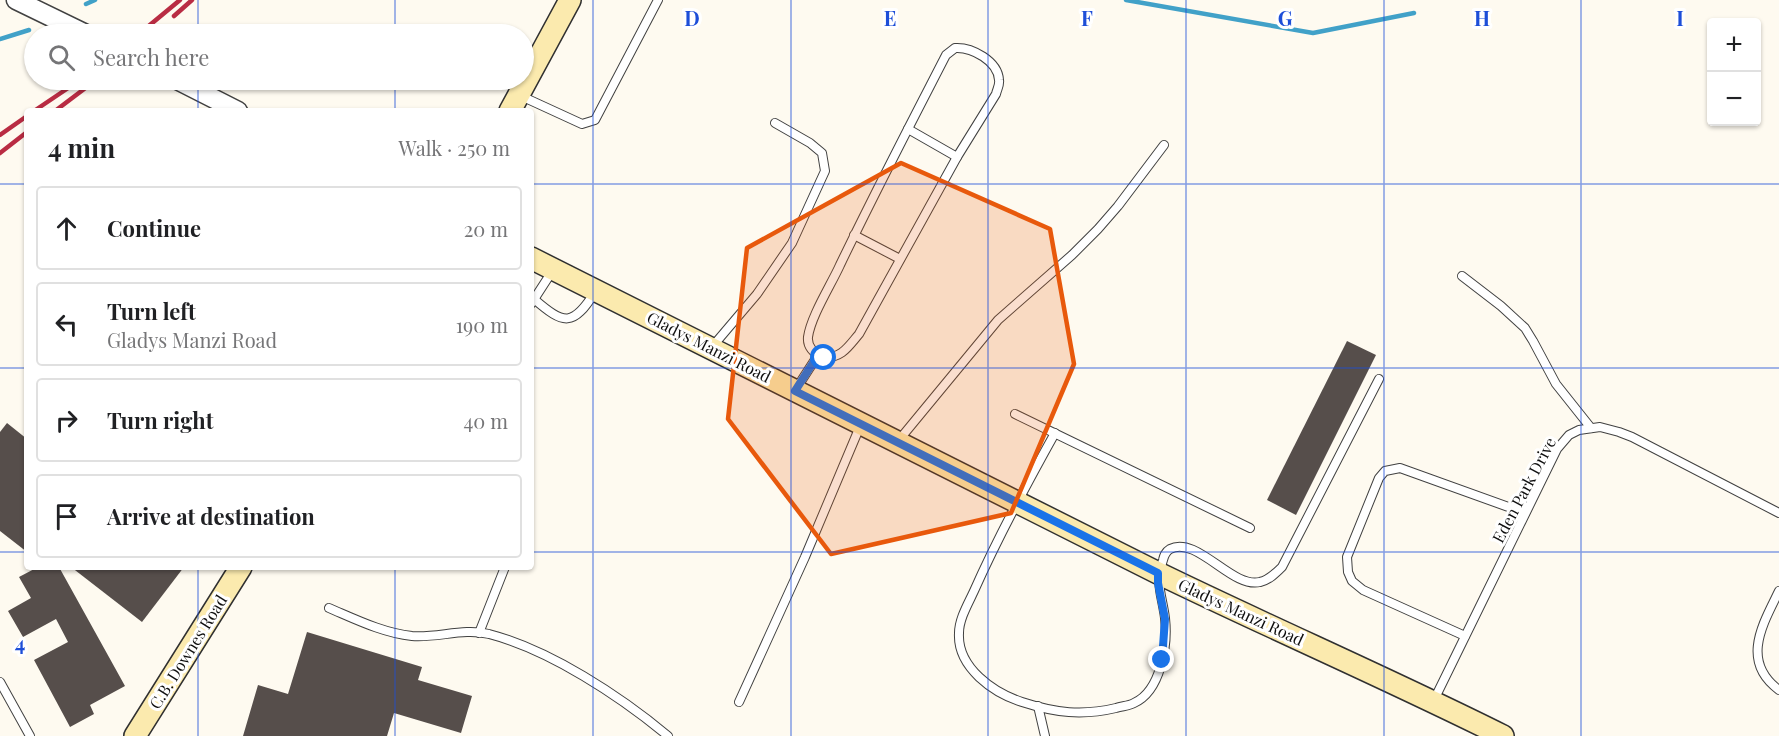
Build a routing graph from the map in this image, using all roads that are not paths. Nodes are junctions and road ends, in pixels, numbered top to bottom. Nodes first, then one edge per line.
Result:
1 (16, 0) edge
2 (570, 0) edge
3 (658, 0) edge
4 (65, 24) edge
5 (534, 67) edge
6 (197, 90) edge
7 (515, 103) edge
8 (232, 108) edge
9 (531, 108) edge
10 (534, 109) edge
11 (775, 123) dead end
12 (908, 129) junction
13 (1164, 145) dead end
14 (957, 157) junction
15 (855, 235) junction
16 (900, 259) junction
17 (540, 263) edge
18 (1462, 276) dead end
19 (597, 291) junction
20 (534, 296) edge
21 (534, 303) edge
22 (711, 348) junction
23 (818, 355) junction
24 (1379, 378) dead end
25 (795, 391) junction
26 (1015, 414) dead end
27 (862, 423) junction
28 (1591, 428) junction
29 (1055, 433) junction
30 (898, 441) junction
31 (1017, 502) junction
32 (1526, 513) junction
33 (1779, 513) edge
34 (1250, 528) dead end
35 (239, 570) edge
36 (504, 570) edge
37 (1158, 573) junction
38 (1779, 591) edge
39 (329, 608) dead end
40 (479, 633) junction
41 (1465, 636) junction
42 (0, 682) edge
43 (1779, 690) edge
44 (1434, 701) junction
45 (740, 702) dead end
46 (1038, 706) junction
47 (30, 736) edge
48 (135, 736) edge
49 (668, 736) edge
50 (1045, 736) edge
51 (1503, 736) edge

1 - 4 street
2 - 5 main road
3 - 10 lane
6 - 8 street
7 - 9 lane
11 - 22 lane
12 - 14 lane
12 - 14 lane
12 - 15 lane
13 - 30 lane
14 - 16 lane
15 - 16 lane
15 - 23 lane
16 - 23 lane
17 - 19 main road, Gladys Manzi Road
17 - 20 lane
18 - 28 lane
19 - 21 lane
19 - 22 main road, Gladys Manzi Road
22 - 25 main road, Gladys Manzi Road
23 - 25 lane
24 - 37 lane
25 - 27 main road, Gladys Manzi Road
26 - 29 lane
27 - 30 main road, Gladys Manzi Road
27 - 45 lane
28 - 32 lane, Eden Park Drive
28 - 33 lane
29 - 31 lane
29 - 34 lane
30 - 31 main road, Gladys Manzi Road
31 - 37 main road, Gladys Manzi Road
31 - 46 lane
32 - 41 lane, Eden Park Drive
32 - 41 lane
35 - 48 main road, C.B. Downes Road
36 - 40 lane
37 - 44 main road, Gladys Manzi Road
37 - 46 lane
38 - 43 lane
39 - 40 lane
40 - 49 lane
41 - 44 lane, Eden Park Drive
42 - 47 lane
44 - 51 main road, Gladys Manzi Road
46 - 50 lane

